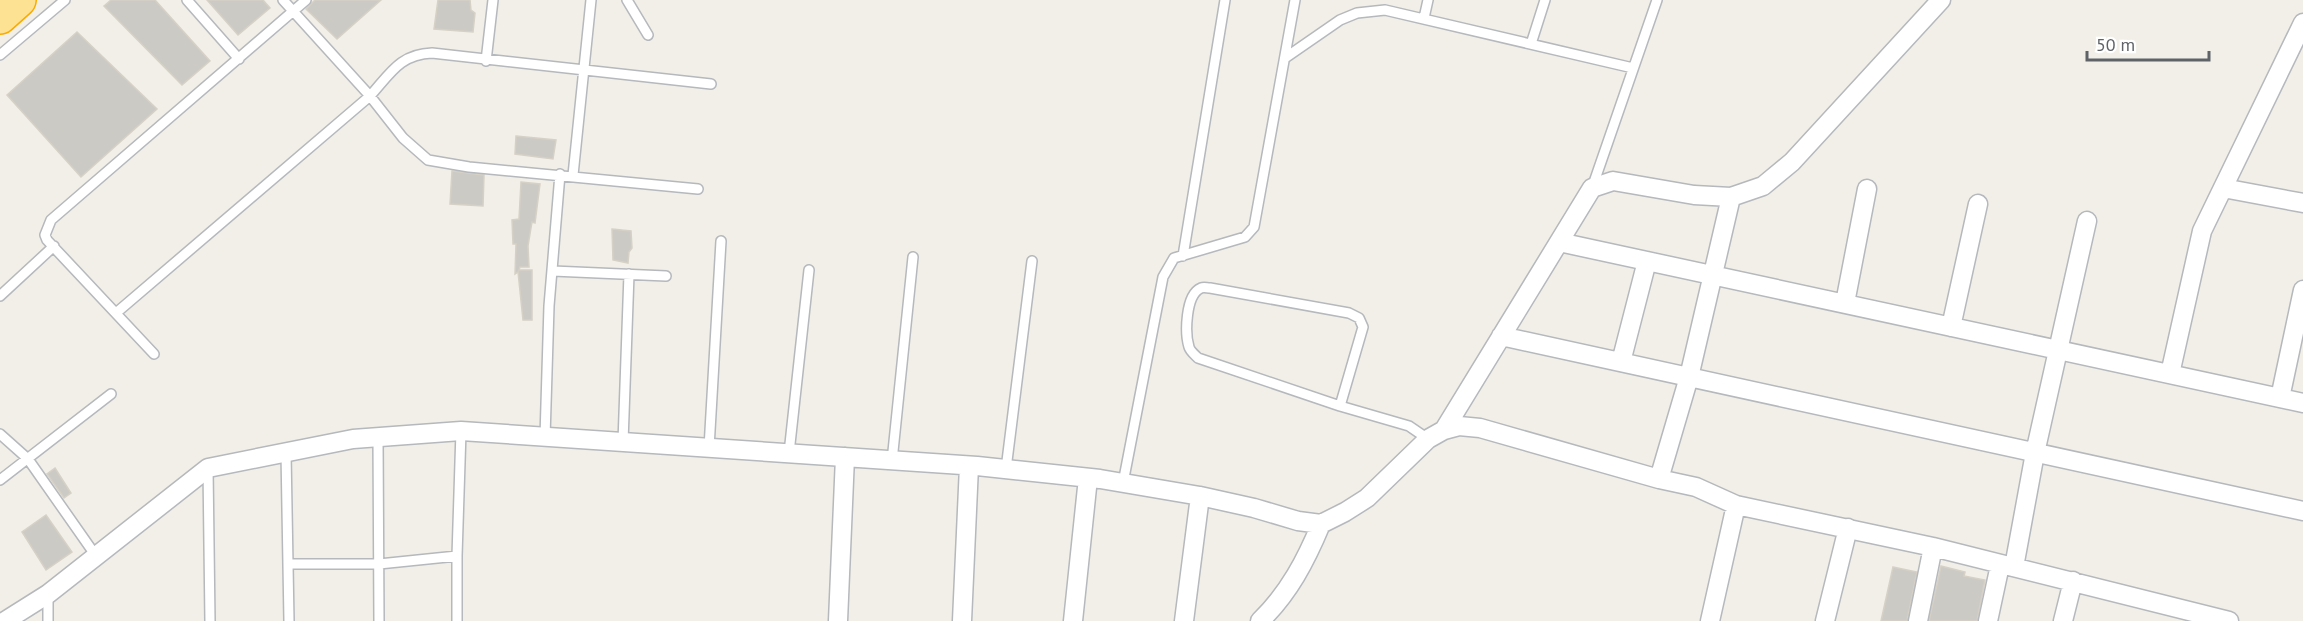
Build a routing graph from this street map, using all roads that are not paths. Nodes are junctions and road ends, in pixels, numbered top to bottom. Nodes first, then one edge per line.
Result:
1 (19, 0) edge
2 (65, 0) edge
3 (187, 0) edge
4 (283, 0) edge
5 (306, 0) edge
6 (493, 0) edge
7 (591, 0) edge
8 (627, 0) edge
9 (1225, 0) edge
10 (1295, 0) edge
11 (1428, 0) edge
12 (1545, 0) edge
13 (1657, 0) edge
14 (1941, 0) edge
15 (293, 12) junction
16 (0, 17) edge
17 (1424, 18) junction
18 (2303, 23) edge
19 (648, 35) dead end
20 (1531, 44) junction
21 (0, 56) edge
22 (1285, 58) junction
23 (239, 59) junction
24 (486, 61) junction
25 (1633, 68) junction
26 (584, 71) junction
27 (711, 84) dead end
28 (370, 96) junction
29 (1598, 169) junction
30 (560, 174) junction
31 (573, 175) junction
32 (1613, 181) junction
33 (1592, 188) junction
34 (2223, 188) junction
35 (698, 189) dead end
36 (1867, 189) dead end
37 (1731, 197) junction
38 (2303, 203) edge
39 (1977, 204) dead end
40 (2087, 221) dead end
41 (721, 242) dead end
42 (1559, 242) junction
43 (54, 246) junction
44 (1183, 256) junction
45 (913, 257) dead end
46 (1032, 261) dead end
47 (1647, 261) junction
48 (809, 270) dead end
49 (553, 271) junction
50 (629, 274) junction
51 (1713, 275) junction
52 (666, 276) dead end
53 (2303, 290) edge
54 (0, 296) edge
55 (1845, 303) junction
56 (116, 313) junction
57 (1952, 327) junction
58 (1501, 336) junction
59 (2058, 350) junction
60 (154, 354) dead end
61 (1621, 362) junction
62 (2170, 374) junction
63 (1689, 377) junction
64 (111, 394) dead end
65 (2280, 398) junction
66 (2303, 402) edge
67 (1340, 405) junction
68 (461, 430) junction
69 (0, 434) edge
70 (1436, 435) junction
71 (545, 437) junction
72 (378, 438) junction
73 (623, 442) junction
74 (709, 448) junction
75 (286, 453) junction
76 (789, 453) junction
77 (2035, 453) junction
78 (845, 457) junction
79 (28, 459) junction
80 (892, 461) junction
81 (969, 466) junction
82 (208, 468) junction
83 (1006, 469) junction
84 (1088, 478) junction
85 (1659, 479) junction
86 (0, 480) edge
87 (1123, 483) junction
88 (1200, 496) junction
89 (1736, 505) junction
90 (2303, 512) edge
91 (1321, 524) junction
92 (1848, 528) junction
93 (1933, 547) junction
94 (96, 556) junction
95 (457, 556) junction
96 (288, 564) junction
97 (379, 564) junction
98 (2007, 566) junction
99 (2073, 581) junction
100 (48, 594) junction
101 (5, 621) edge
102 (48, 621) edge
103 (210, 621) edge
104 (289, 621) edge
105 (379, 621) edge
106 (457, 621) edge
107 (838, 621) edge
108 (962, 621) edge
109 (1074, 621) edge
110 (1184, 621) edge
111 (1260, 621) edge
112 (1710, 621) edge
113 (1825, 621) edge
114 (1918, 621) edge
115 (1988, 621) edge
116 (2063, 621) edge
117 (2229, 621) edge

1 - 16 highway
2 - 21 lane
3 - 23 lane
4 - 15 lane
5 - 15 lane
6 - 24 lane
7 - 26 lane
8 - 19 lane
9 - 44 lane
10 - 22 lane
11 - 17 lane
12 - 20 lane
13 - 25 lane
14 - 37 street
15 - 23 lane
15 - 28 lane
17 - 20 lane
17 - 22 lane
18 - 34 street
20 - 25 lane
22 - 44 lane
23 - 43 lane
24 - 26 lane
24 - 28 lane
25 - 29 lane
26 - 27 lane
26 - 31 lane
28 - 30 lane
28 - 56 lane
29 - 32 lane
29 - 33 lane
30 - 31 lane
30 - 49 lane
31 - 35 lane
32 - 33 street
32 - 37 street
33 - 42 street
34 - 38 street
34 - 62 street
36 - 55 street
37 - 51 street
39 - 57 street
40 - 59 street
41 - 74 lane
42 - 47 street
42 - 58 street
43 - 54 lane
43 - 56 lane
44 - 87 lane
45 - 80 lane
46 - 83 lane
47 - 51 street
47 - 61 street
48 - 76 lane
49 - 50 lane
49 - 71 lane
50 - 52 lane
50 - 73 lane
51 - 55 street
51 - 63 street
53 - 65 street
55 - 57 street
56 - 60 lane
57 - 59 street
58 - 61 street
58 - 70 street
59 - 62 street
59 - 77 street
61 - 63 street
62 - 65 street
63 - 77 street
63 - 85 street
64 - 79 lane
65 - 66 street
67 - 67 lane
67 - 70 lane
68 - 71 street
68 - 72 street
68 - 95 lane
69 - 79 lane
70 - 85 street
70 - 91 street
71 - 73 street
72 - 75 street
72 - 97 lane
73 - 74 street
74 - 76 street
75 - 82 street
75 - 96 lane
76 - 78 street
77 - 90 street
77 - 98 street
78 - 80 street
78 - 107 street
79 - 86 lane
79 - 94 lane
80 - 81 street
81 - 83 street
81 - 108 street
82 - 94 street
82 - 103 lane
83 - 84 street
84 - 87 street
84 - 109 street
85 - 89 street
87 - 88 street
88 - 91 street
88 - 110 street
89 - 92 street
89 - 112 street
91 - 111 street
92 - 93 street
92 - 113 street
93 - 98 street
93 - 114 street
94 - 100 street
95 - 97 lane
95 - 106 lane
96 - 97 lane
96 - 104 lane
97 - 105 lane
98 - 99 street
98 - 115 street
99 - 116 street
99 - 117 street
100 - 101 street
100 - 102 lane

